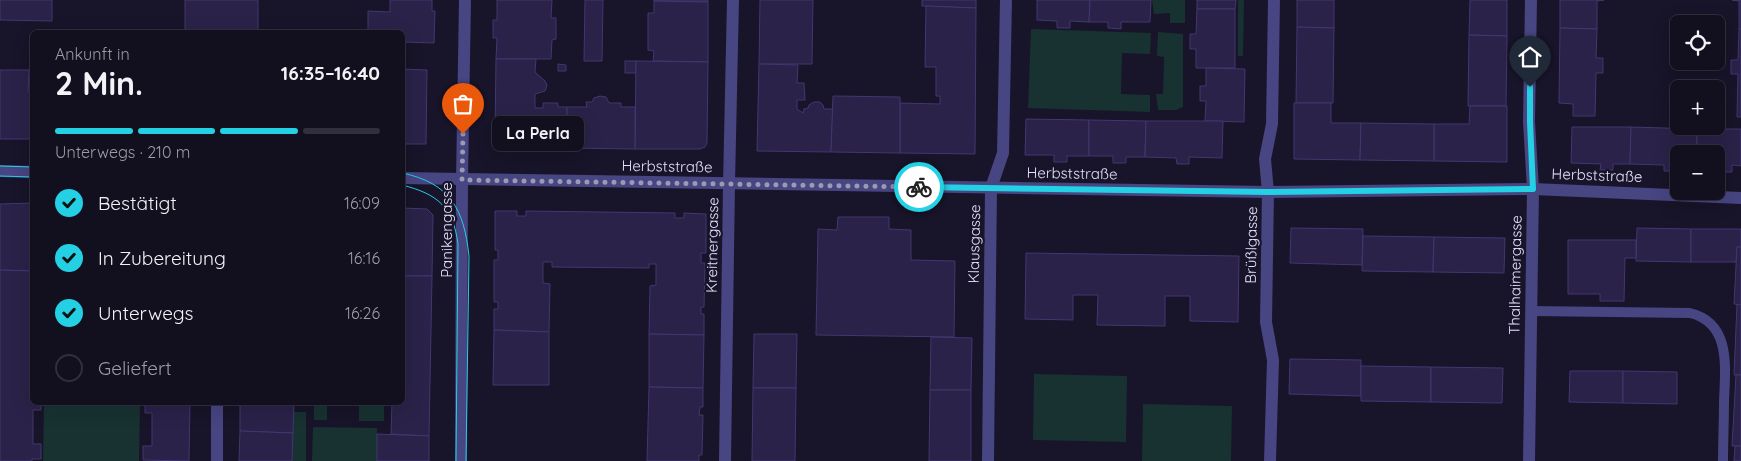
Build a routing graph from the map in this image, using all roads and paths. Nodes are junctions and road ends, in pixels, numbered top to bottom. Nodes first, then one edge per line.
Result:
1 (465, 0) edge
2 (733, 0) edge
3 (1006, 0) edge
4 (1274, 0) edge
5 (1531, 0) edge
6 (0, 172) edge
7 (30, 172) edge
8 (405, 178) edge
9 (462, 180) junction
10 (728, 184) junction
11 (991, 188) junction
12 (1533, 189) junction
13 (1268, 192) junction
14 (1741, 198) edge
15 (1531, 311) junction
16 (217, 405) edge
17 (216, 461) edge
18 (461, 461) edge
19 (725, 461) edge
20 (988, 461) edge
21 (1270, 461) edge
22 (1529, 461) edge
23 (1723, 461) edge

1 - 9 street, Panikengasse
2 - 10 street, Kreitnergasse
3 - 11 street, Klausgasse
4 - 13 street, Brüßlgasse
5 - 12 street, Thalhaimergasse
6 - 7 street
8 - 9 street, Herbststraße
9 - 10 street, Herbststraße
9 - 18 street, Panikengasse
10 - 11 street, Herbststraße
10 - 19 street, Kreitnergasse
11 - 13 street, Herbststraße
11 - 20 street, Klausgasse
12 - 13 street, Herbststraße
12 - 14 street, Herbststraße
12 - 15 street, Thalhaimergasse
13 - 21 street, Brüßlgasse
15 - 22 street, Thalhaimergasse
15 - 23 lane
16 - 17 street

